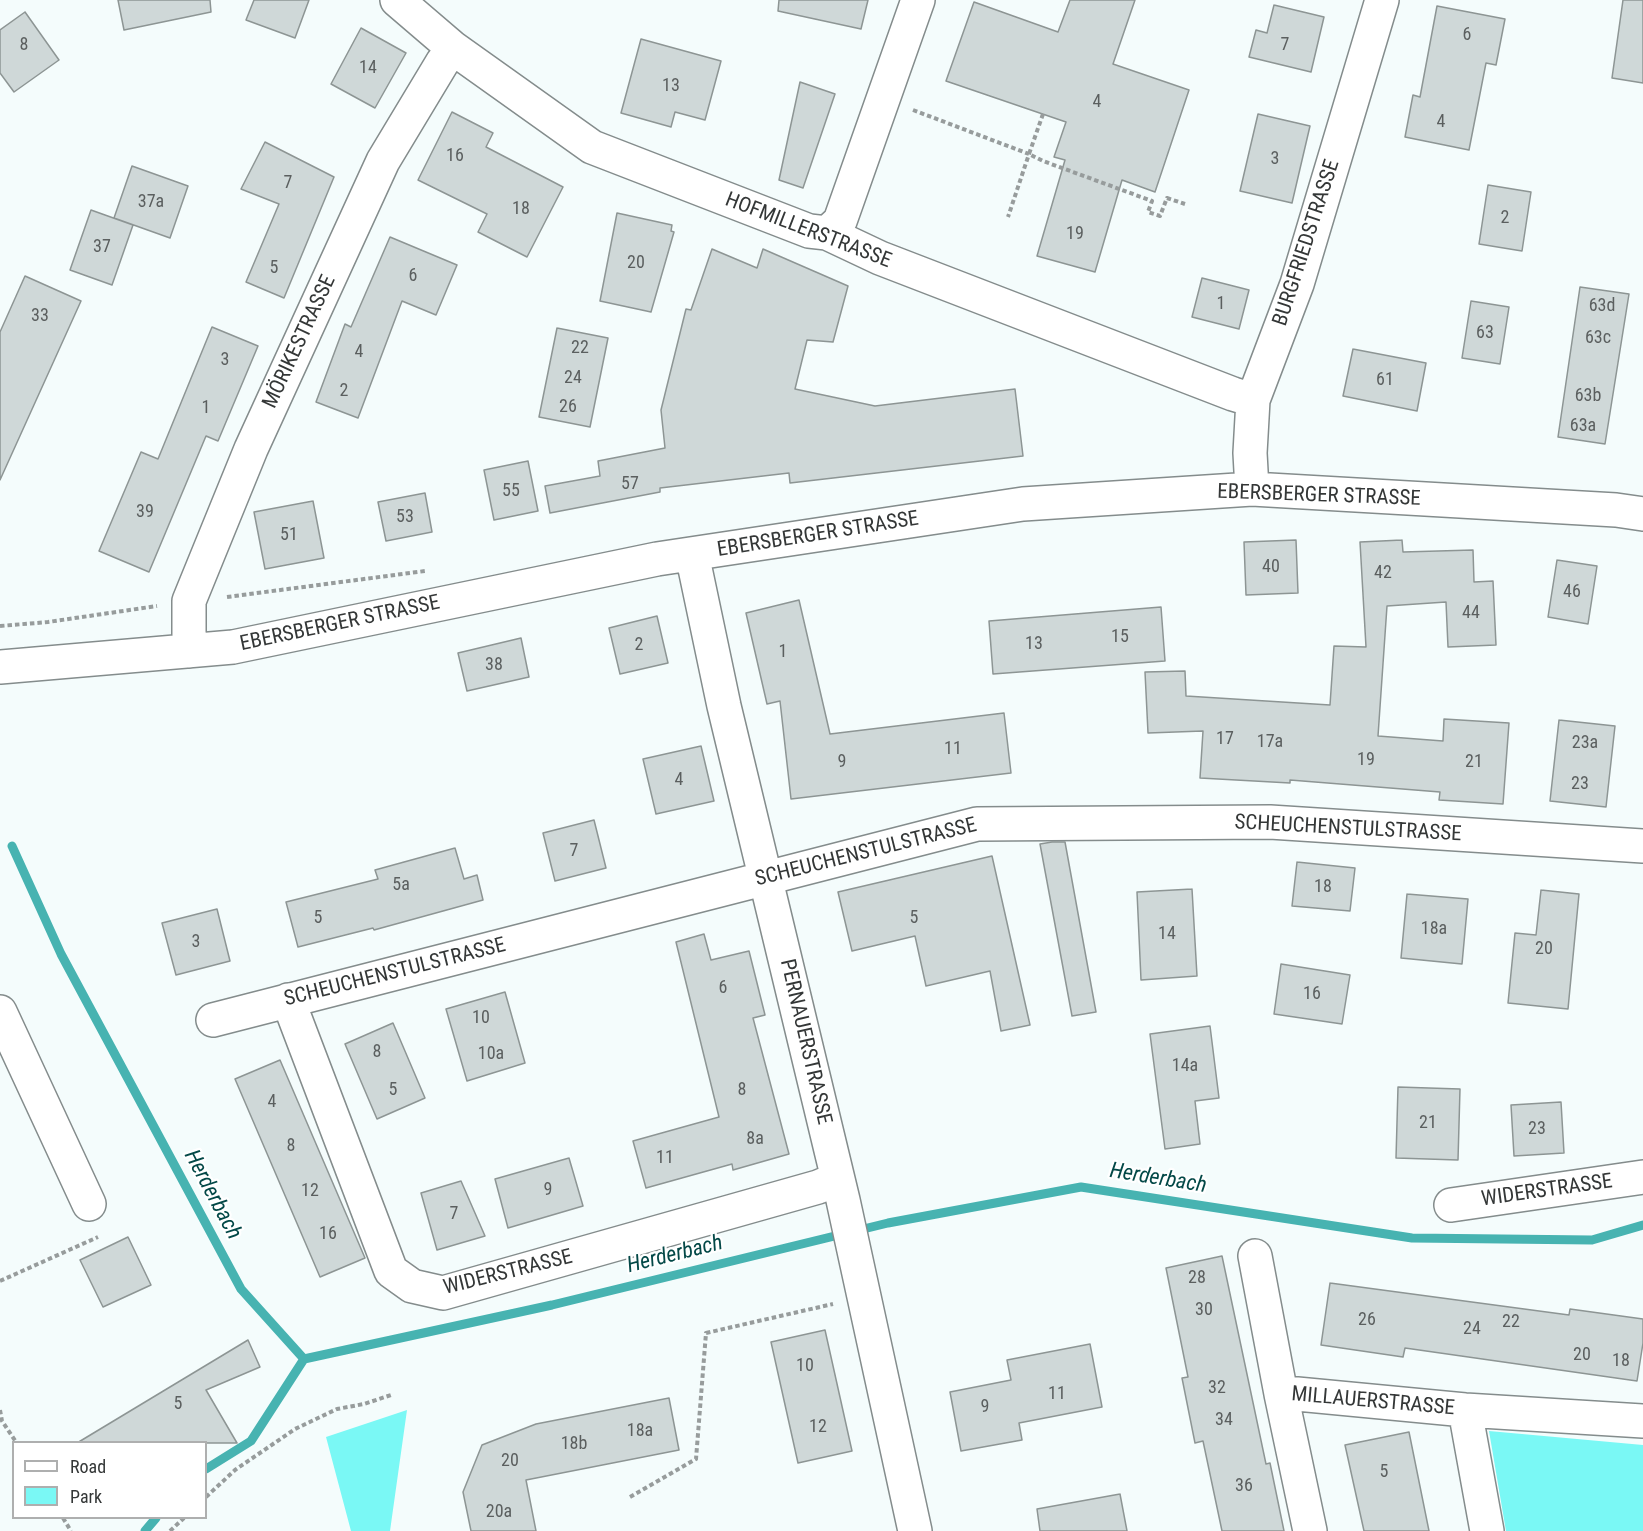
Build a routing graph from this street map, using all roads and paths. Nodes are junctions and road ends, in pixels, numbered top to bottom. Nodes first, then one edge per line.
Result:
1 (397, 0) edge
2 (918, 0) edge
3 (1382, 0) edge
4 (453, 48) junction
5 (882, 99) junction
6 (1043, 114) dead end
7 (1029, 153) junction
8 (1185, 204) dead end
9 (1008, 218) dead end
10 (827, 233) junction
11 (1253, 400) junction
12 (1252, 489) junction
13 (1643, 514) edge
14 (692, 554) junction
15 (437, 570) dead end
16 (189, 601) junction
17 (0, 626) edge
18 (189, 651) junction
19 (0, 667) edge
20 (1643, 846) edge
21 (767, 877) junction
22 (288, 1000) junction
23 (0, 1012) edge
24 (213, 1020) dead end
25 (1643, 1177) edge
26 (840, 1190) junction
27 (89, 1204) joint
28 (1451, 1205) dead end
29 (1255, 1256) dead end
30 (0, 1281) edge
31 (862, 1288) junction
32 (1281, 1394) junction
33 (391, 1395) dead end
34 (0, 1410) edge
35 (1465, 1410) junction
36 (1643, 1422) edge
37 (15, 1441) edge
38 (207, 1496) edge
39 (630, 1497) dead end
40 (182, 1519) edge
41 (170, 1531) edge
42 (915, 1531) edge
43 (1310, 1531) edge
44 (1487, 1531) edge

1 - 4 street, HOFMILLERSTRASSE
2 - 5 street
3 - 11 street, BURGFRIEDSTRASSE
4 - 10 street, HOFMILLERSTRASSE
4 - 16 street, MÖRIKESTRASSE
5 - 7 path
5 - 10 street
6 - 7 path
7 - 8 path
7 - 9 path
10 - 11 street, HOFMILLERSTRASSE
11 - 12 street, BURGFRIEDSTRASSE
12 - 13 street, EBERSBERGER STRASSE
12 - 14 street, EBERSBERGER STRASSE
14 - 18 street, EBERSBERGER STRASSE
14 - 21 street, PERNAUERSTRASSE
15 - 16 path
16 - 17 path
16 - 18 street, MÖRIKESTRASSE
18 - 19 street, EBERSBERGER STRASSE
20 - 21 street, SCHEUCHENSTULSTRASSE
21 - 22 street, SCHEUCHENSTULSTRASSE
21 - 26 street, PERNAUERSTRASSE
22 - 24 street, SCHEUCHENSTULSTRASSE
22 - 26 street, WIDERSTRASSE
23 - 27 street
25 - 28 street, WIDERSTRASSE
26 - 31 street, PERNAUERSTRASSE
27 - 30 path
29 - 32 street, MILLAUERSTRASSE
31 - 39 path
31 - 42 street, PERNAUERSTRASSE
32 - 35 street, MILLAUERSTRASSE
32 - 43 street, MILLAUERSTRASSE
33 - 38 path
34 - 37 path
35 - 36 street, MILLAUERSTRASSE
35 - 44 street, MILLAUERSTRASSE
40 - 41 path

